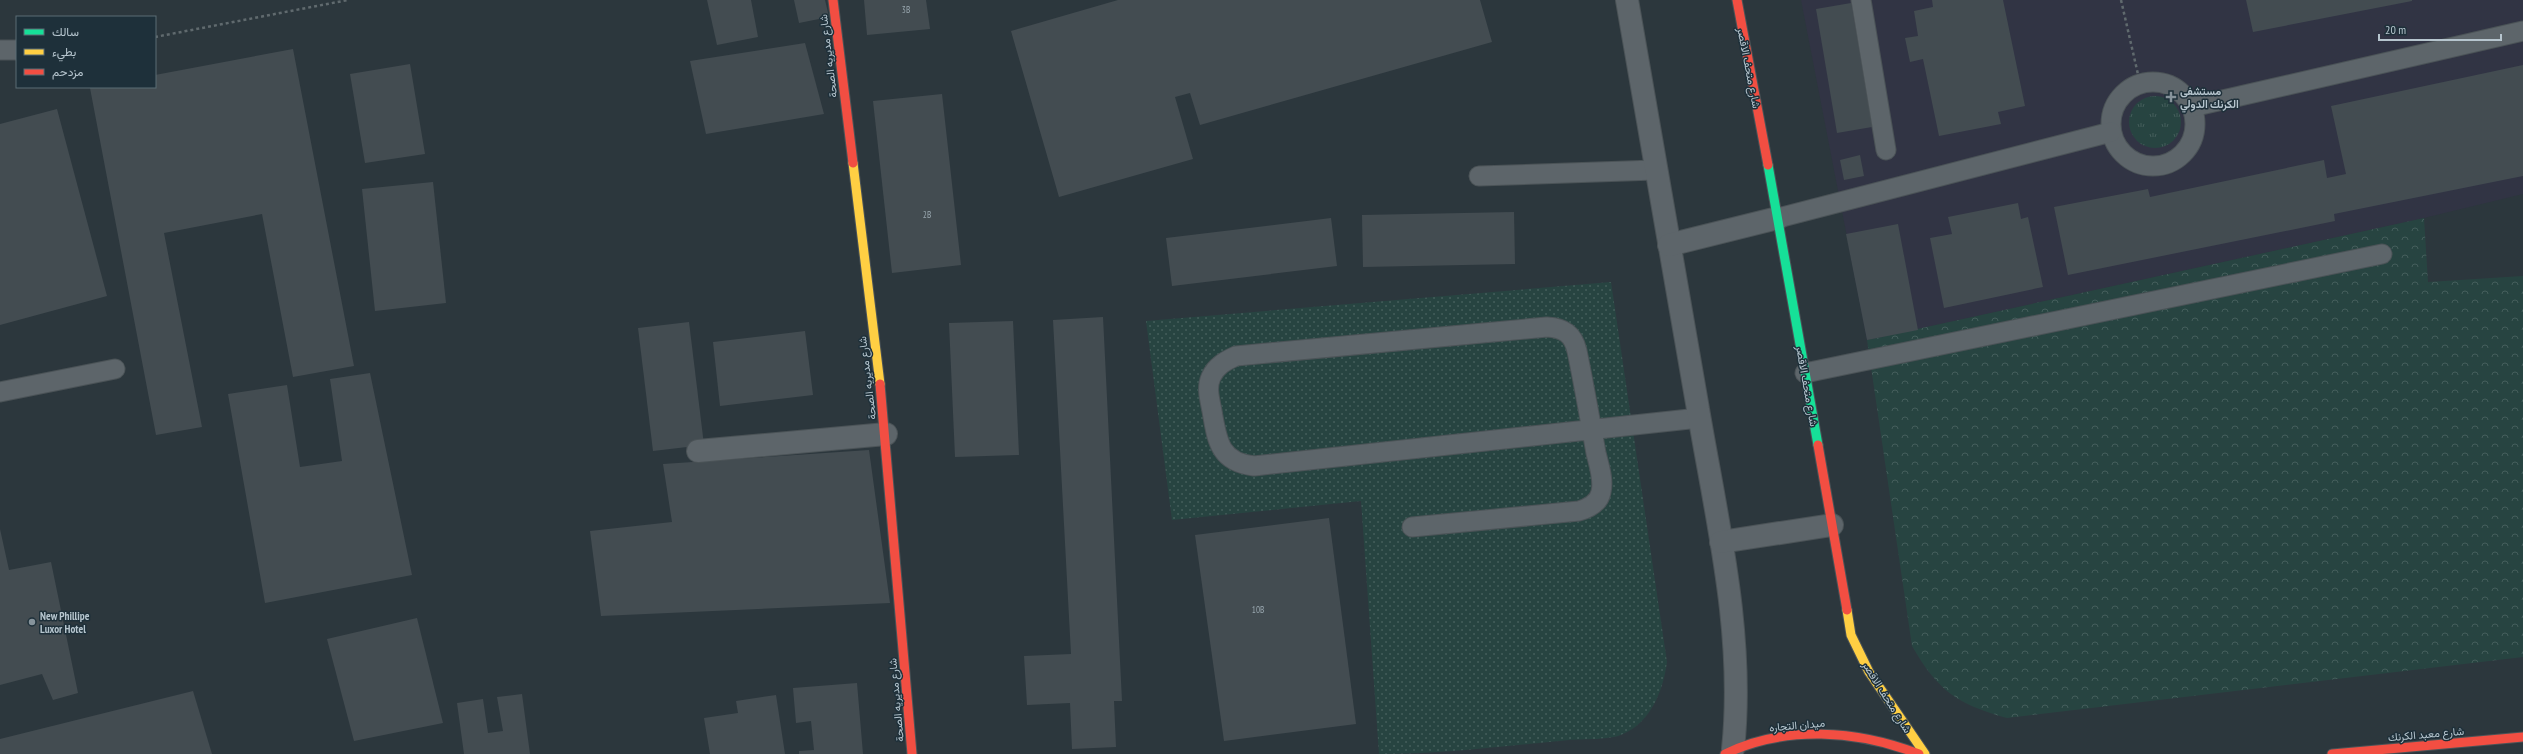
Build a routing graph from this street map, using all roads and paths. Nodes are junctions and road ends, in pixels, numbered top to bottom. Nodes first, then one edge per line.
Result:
1 (348, 0) edge
2 (833, 0) edge
3 (1627, 0) edge
4 (1737, 0) edge
5 (1860, 0) edge
6 (2121, 0) edge
7 (2523, 31) edge
8 (156, 37) edge
9 (0, 50) edge
10 (16, 50) edge
11 (2140, 82) junction
12 (2192, 107) junction
13 (2111, 132) junction
14 (1886, 150) dead end
15 (1656, 170) junction
16 (1479, 176) dead end
17 (1778, 218) junction
18 (1669, 245) junction
19 (2382, 254) dead end
20 (115, 369) dead end
21 (1805, 372) junction
22 (0, 392) edge
23 (1699, 418) junction
24 (1592, 429) junction
25 (886, 434) junction
26 (698, 451) dead end
27 (1832, 525) junction
28 (1412, 527) dead end
29 (1721, 542) junction
30 (2523, 737) edge
31 (1729, 752) edge
32 (912, 754) edge
33 (1919, 754) edge
34 (1925, 754) edge
35 (2332, 754) edge

1 - 8 path
2 - 25 street, شارع مديريه الصحة
3 - 15 street
4 - 17 street, شارع متحف الاقصر
5 - 14 lane
6 - 11 path
7 - 12 lane
9 - 10 lane
11 - 12 lane
11 - 13 lane
12 - 13 lane
13 - 17 lane
15 - 16 lane
15 - 18 street
17 - 18 street
17 - 21 street, شارع متحف الاقصر
18 - 23 street
19 - 21 lane
20 - 22 lane
21 - 27 street, شارع متحف الاقصر
23 - 24 lane
23 - 29 street
24 - 24 lane
24 - 28 lane
25 - 26 street
25 - 32 street, شارع مديريه الصحة
27 - 29 street
27 - 34 street, شارع متحف الاقصر
29 - 31 street
30 - 35 street, شارع معبد الكرنك
31 - 33 street, ميدان التجاره

